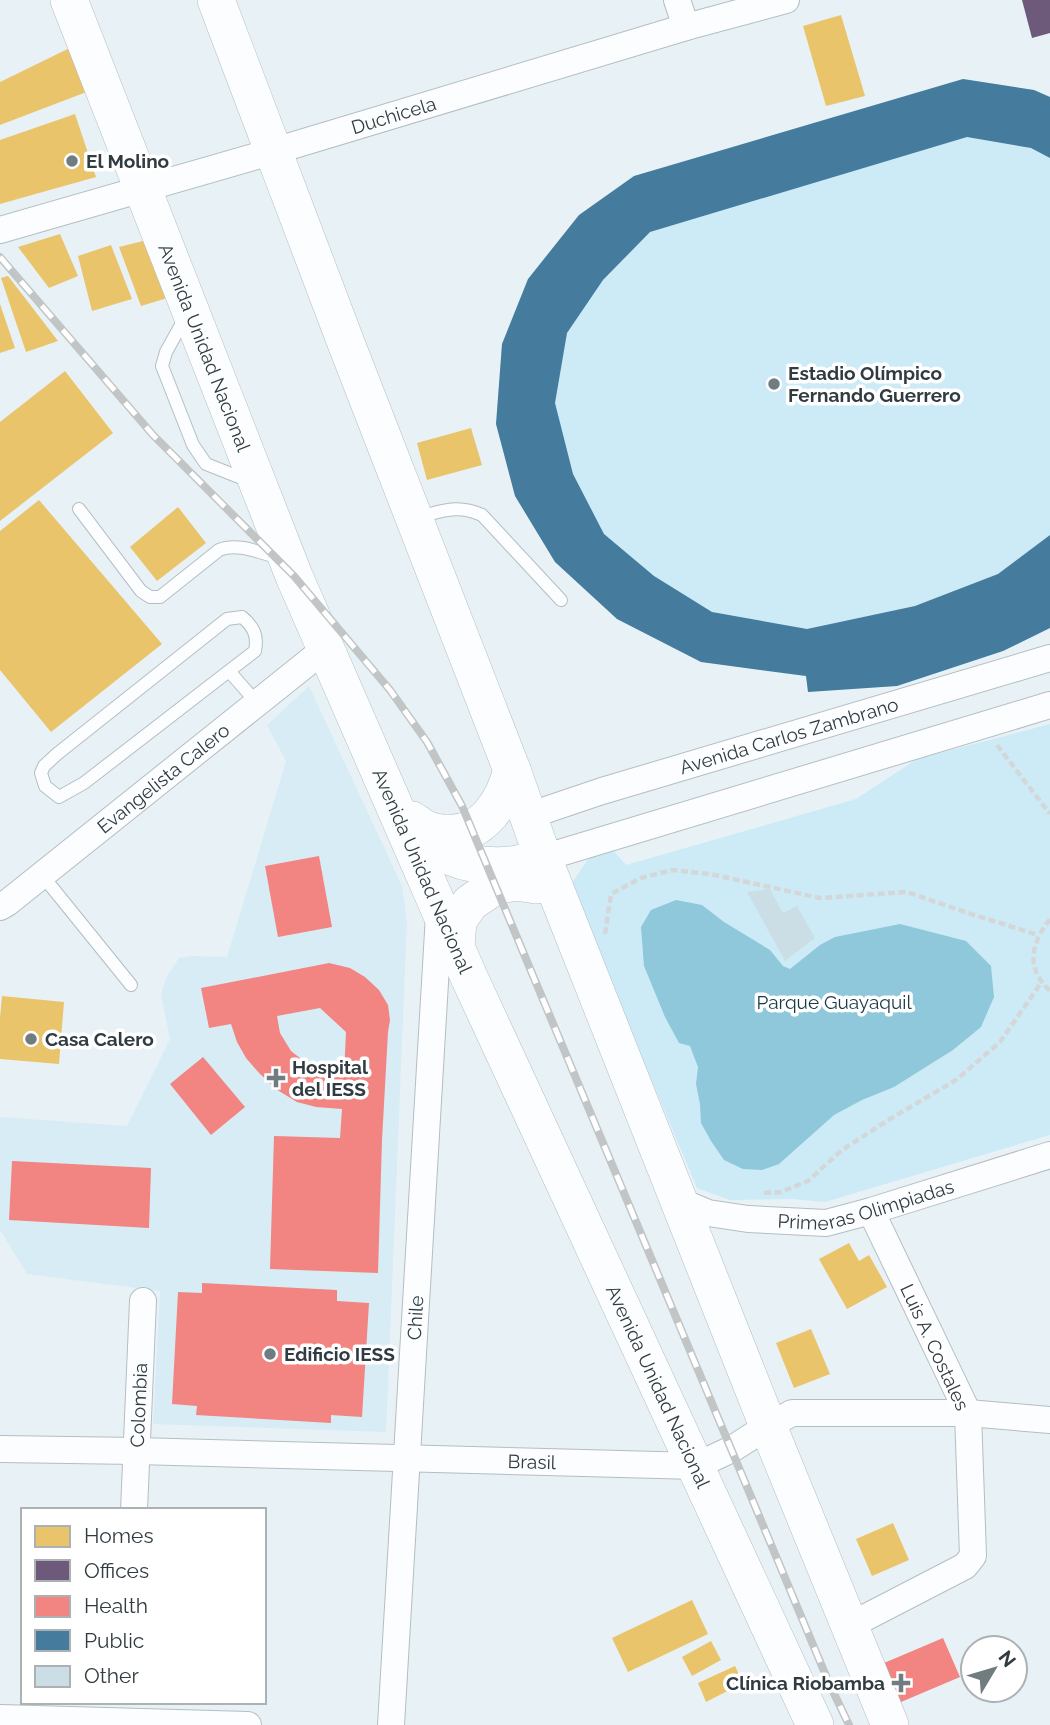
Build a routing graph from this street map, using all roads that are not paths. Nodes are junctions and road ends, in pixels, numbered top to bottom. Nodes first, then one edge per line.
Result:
1 (69, 0) edge
2 (215, 0) edge
3 (677, 0) edge
4 (786, 0) edge
5 (686, 27) junction
6 (274, 151) junction
7 (142, 188) junction
8 (0, 230) edge
9 (79, 509) dead end
10 (415, 518) junction
11 (288, 560) junction
12 (561, 600) dead end
13 (326, 648) junction
14 (1050, 658) edge
15 (229, 671) junction
16 (257, 703) junction
17 (1050, 705) edge
18 (512, 770) junction
19 (389, 793) junction
20 (528, 816) junction
21 (543, 858) junction
22 (467, 863) junction
23 (42, 875) junction
24 (560, 901) junction
25 (0, 906) edge
26 (439, 909) junction
27 (456, 946) junction
28 (131, 985) dead end
29 (1050, 1155) edge
30 (679, 1201) junction
31 (871, 1211) junction
32 (143, 1301) dead end
33 (968, 1413) junction
34 (1050, 1420) edge
35 (768, 1426) junction
36 (0, 1449) edge
37 (137, 1451) junction
38 (407, 1458) junction
39 (696, 1466) junction
40 (134, 1508) edge
41 (849, 1626) junction
42 (122, 1716) edge
43 (0, 1718) edge
44 (248, 1725) edge
45 (391, 1725) edge
46 (815, 1725) edge
47 (890, 1725) edge

1 - 7 street, Avenida Unidad Nacional
2 - 6 street
3 - 5 street
4 - 5 street, Duchicela
5 - 6 street, Duchicela
6 - 7 street, Duchicela
6 - 10 street
7 - 8 street, Duchicela
7 - 11 street, Avenida Unidad Nacional
9 - 11 lane
10 - 12 lane
10 - 18 street
11 - 13 street, Avenida Unidad Nacional
13 - 16 street, Evangelista Calero
13 - 19 street, Avenida Unidad Nacional
14 - 20 street, Avenida Carlos Zambrano
15 - 15 lane
15 - 16 lane
16 - 23 street, Evangelista Calero
17 - 21 street
18 - 19 street
18 - 20 street
19 - 22 street
19 - 26 street, Avenida Unidad Nacional
20 - 21 street
20 - 22 street
21 - 22 street
21 - 24 street
22 - 26 street
23 - 25 street, Evangelista Calero
23 - 28 lane
24 - 27 street
24 - 30 street
26 - 27 street, Avenida Unidad Nacional
26 - 38 street, Chile
27 - 39 street, Avenida Unidad Nacional
29 - 31 street, Primeras Olimpiadas
30 - 31 street, Primeras Olimpiadas
30 - 35 street
31 - 33 street, Luis A. Costales
32 - 37 street, Colombia
33 - 34 street, Brasil
33 - 35 street, Brasil
33 - 41 street, Luis A. Costales
35 - 39 street, Brasil
35 - 41 street
36 - 37 street, Brasil
37 - 38 street, Brasil
37 - 40 street, Colombia
38 - 39 street, Brasil
38 - 45 street, Chile
39 - 46 street, Avenida Unidad Nacional
41 - 47 street
42 - 43 street
42 - 44 street

